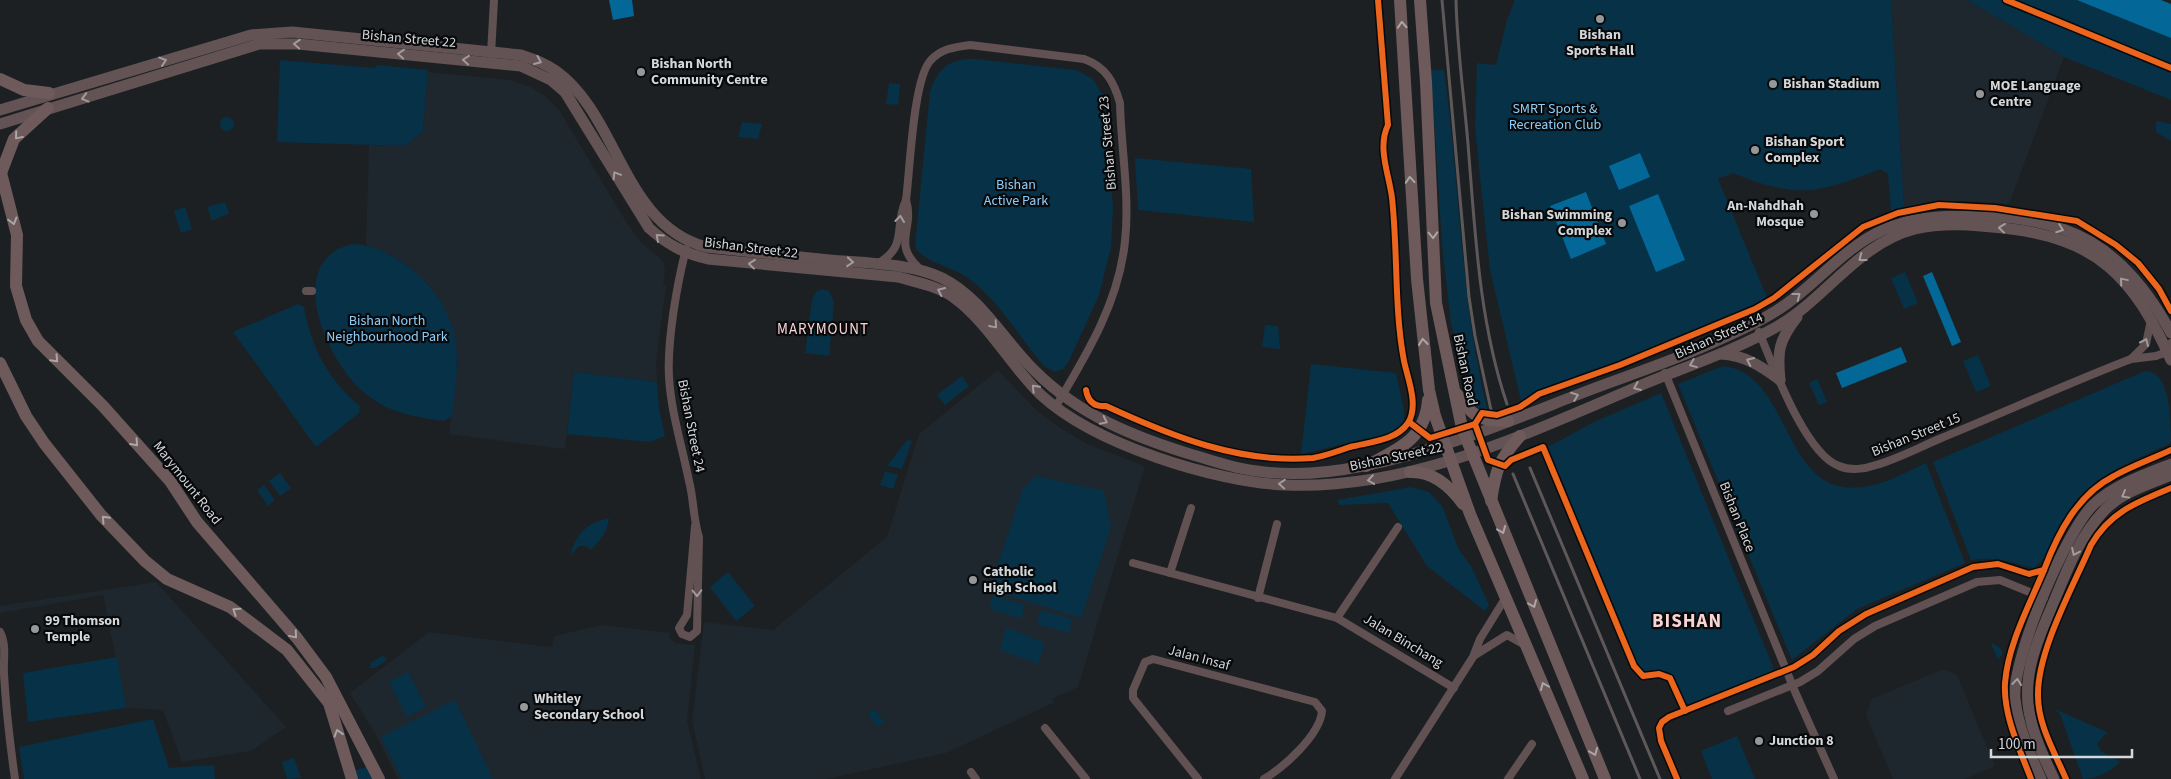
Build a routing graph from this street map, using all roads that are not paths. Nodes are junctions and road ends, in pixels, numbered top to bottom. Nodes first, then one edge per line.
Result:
1 (494, 0) edge
2 (1400, 0) edge
3 (1420, 0) edge
4 (491, 56) junction
5 (0, 79) edge
6 (49, 93) junction
7 (48, 108) junction
8 (0, 110) edge
9 (0, 124) edge
10 (1, 171) edge
11 (906, 200) junction
12 (686, 248) junction
13 (876, 264) junction
14 (921, 270) junction
15 (1805, 308) junction
16 (2151, 320) junction
17 (1755, 321) junction
18 (2171, 333) edge
19 (1760, 335) junction
20 (2170, 352) edge
21 (1716, 354) junction
22 (2131, 358) junction
23 (0, 363) edge
24 (1653, 366) junction
25 (1666, 375) junction
26 (1780, 380) junction
27 (1453, 388) junction
28 (1429, 390) junction
29 (1063, 394) junction
30 (1056, 406) junction
31 (1508, 422) junction
32 (1520, 436) junction
33 (1466, 438) junction
34 (1446, 444) junction
35 (1472, 454) junction
36 (1452, 460) junction
37 (2171, 464) edge
38 (1366, 466) junction
39 (1410, 472) junction
40 (2171, 475) edge
41 (1491, 501) junction
42 (1191, 508) dead end
43 (1470, 514) junction
44 (1277, 524) dead end
45 (695, 526) junction
46 (1398, 527) dead end
47 (1134, 563) dead end
48 (1170, 573) junction
49 (1506, 597) junction
50 (1258, 598) junction
51 (2044, 598) junction
52 (1338, 618) junction
53 (0, 632) edge
54 (1527, 646) junction
55 (1473, 657) junction
56 (1792, 685) junction
57 (1454, 688) junction
58 (1728, 711) dead end
59 (1045, 728) dead end
60 (1812, 731) junction
61 (1532, 744) dead end
62 (971, 772) dead end
63 (1277, 776) edge
64 (2046, 778) edge
65 (15, 779) edge
66 (352, 779) edge
67 (379, 779) edge
68 (976, 779) edge
69 (1086, 779) edge
70 (1198, 779) edge
71 (1264, 779) edge
72 (1395, 779) edge
73 (1508, 779) edge
74 (1583, 779) edge
75 (1605, 779) edge
76 (1828, 779) edge
77 (1834, 779) edge

1 - 4 street
28 -> 2 main road
3 -> 27 main road, Bishan Road
6 -> 4 main road, Bishan Street 22
4 -> 7 main road, Bishan Street 22
4 - 12 main road, Bishan Street 22
5 - 6 main road
6 - 8 main road, Bishan Street 22
7 - 9 main road, Bishan Street 22
7 -> 10 main road
10 -> 67 main road, Marymount Road
13 -> 11 street, Bishan Street 23
11 - 14 street, Bishan Street 23
11 - 29 street, Bishan Street 23
12 -> 13 main road, Bishan Street 22
30 -> 12 main road, Bishan Street 22
12 - 45 street, Bishan Street 24
13 - 14 main road, Bishan Street 22
14 -> 29 main road, Bishan Street 22
16 -> 15 main road, Bishan Street 14
15 - 19 main road, Bishan Street 14
15 - 26 main road
16 - 20 main road, Bishan Street 14
22 -> 16 street, Bishan Street 15
17 -> 18 main road, Bishan Street 14
17 - 19 street, Bishan Street 15
17 - 24 main road, Bishan Street 14
19 - 21 main road, Bishan Street 14
19 - 26 street, Bishan Street 15
20 - 22 street, Bishan Street 15
21 -> 25 main road, Bishan Street 14
26 -> 21 main road
22 - 26 street, Bishan Street 15
66 -> 23 main road
24 - 25 street
31 -> 24 main road, Bishan Street 14
25 -> 32 main road, Bishan Street 14
25 - 56 street, Bishan Place
27 - 31 main road
27 - 33 main road, Bishan Road
28 - 34 main road
28 - 38 main road
29 - 30 street, Bishan Street 23
29 -> 38 main road, Bishan Street 22
39 -> 30 main road, Bishan Street 22
31 - 33 main road, Bishan Street 14
32 - 35 main road, Bishan Street 14
32 - 41 main road
33 - 34 main road, Bishan Street 22
33 - 35 main road, Bishan Road
34 - 36 main road
34 - 38 main road, Bishan Street 22
35 - 36 main road, Bishan Street 22
35 - 41 main road, Bishan Road
36 - 39 main road, Bishan Street 22
36 - 43 main road
37 - 51 main road
39 - 43 main road
40 -> 64 main road
41 -> 75 main road, Bishan Road
42 - 48 street
43 - 49 main road
44 - 50 street
45 -> 45 street, Bishan Street 24
46 - 52 street
47 - 48 street, Jalan Binchang
48 - 50 street, Jalan Binchang
49 - 54 main road
49 - 55 street
50 - 52 street, Jalan Binchang
51 - 56 street
64 -> 51 main road
52 - 57 street, Jalan Binchang
53 - 65 street
54 - 55 street
74 -> 54 main road
55 - 57 street
56 - 58 street
56 - 60 street, Bishan Place
57 - 72 street
59 - 69 street
60 - 76 street, Bishan Place
60 - 77 street, Bishan Place
61 - 73 street
62 - 68 street
63 - 70 street, Jalan Insaf
63 - 71 street

